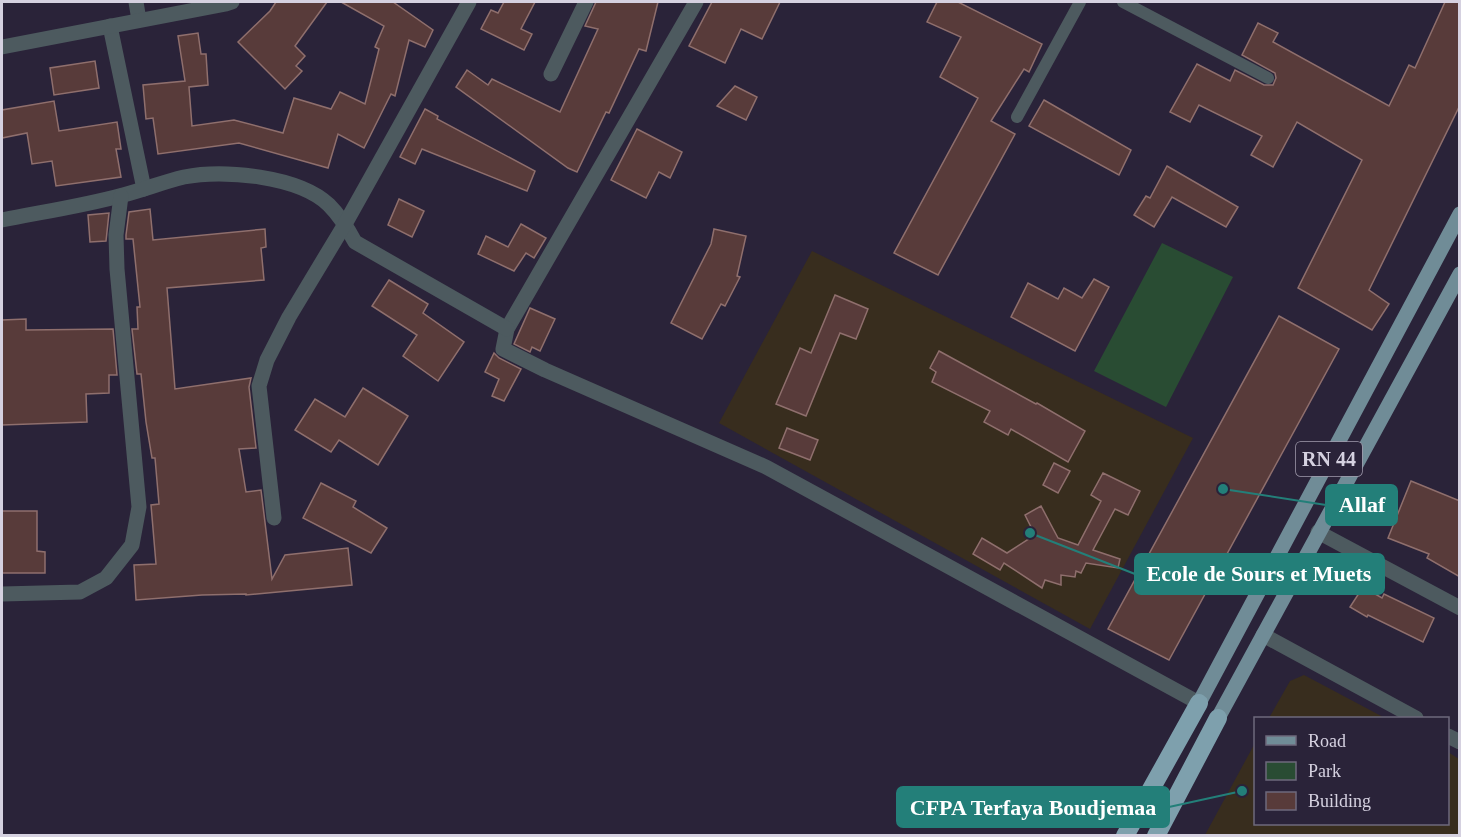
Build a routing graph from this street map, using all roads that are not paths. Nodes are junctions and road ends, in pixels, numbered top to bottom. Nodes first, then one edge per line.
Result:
1 (136, 2) edge
2 (232, 2) edge
3 (469, 2) edge
4 (586, 2) edge
5 (696, 2) edge
6 (1080, 2) edge
7 (1123, 2) edge
8 (139, 20) junction
9 (110, 26) junction
10 (2, 47) edge
11 (551, 74) dead end
12 (1268, 78) dead end
13 (1017, 117) dead end
14 (144, 189) junction
15 (122, 196) junction
16 (1460, 214) edge
17 (2, 220) edge
18 (345, 224) junction
19 (1460, 274) edge
20 (507, 329) junction
21 (274, 518) dead end
22 (1318, 532) junction
23 (2, 594) edge
24 (1460, 608) edge
25 (1263, 635) junction
26 (1199, 703) junction
27 (1414, 717) edge
28 (1218, 718) joint
29 (1125, 836) edge
30 (1156, 836) edge

1 - 8 street
2 - 8 street
3 - 18 street
4 - 11 street
5 - 20 street
6 - 13 lane
7 - 12 lane
8 - 9 street
9 - 10 street
9 - 14 street
14 - 15 street
14 - 18 street
15 - 17 street
15 - 23 street
16 - 26 main road, RN 44
18 - 20 street
18 - 21 street
19 - 22 main road, RN 44
20 - 26 street
22 - 24 street
22 - 25 main road, RN 44
25 - 27 street
25 - 28 main road, RN 44
26 - 29 highway, RN 44
28 - 30 highway, RN 44

